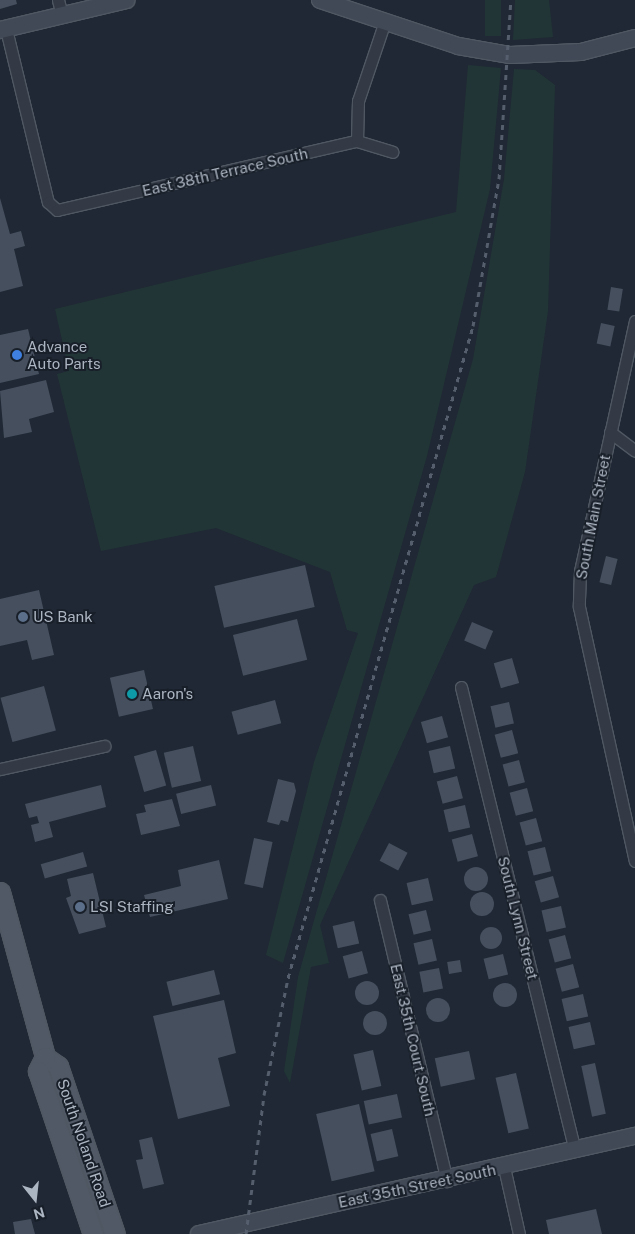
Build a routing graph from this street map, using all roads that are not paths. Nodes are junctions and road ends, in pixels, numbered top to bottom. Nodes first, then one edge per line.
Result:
1 (127, 0) edge
2 (320, 0) edge
3 (60, 8) edge
4 (384, 21) junction
5 (3, 30) edge
6 (635, 38) edge
7 (357, 141) junction
8 (392, 152) dead end
9 (635, 321) edge
10 (610, 432) junction
11 (635, 451) edge
12 (461, 687) dead end
13 (104, 746) dead end
14 (0, 769) edge
15 (635, 861) edge
16 (0, 892) edge
17 (380, 900) dead end
18 (45, 1058) junction
19 (635, 1136) edge
20 (575, 1150) junction
21 (504, 1167) junction
22 (447, 1181) junction
23 (93, 1234) edge
24 (115, 1234) edge
25 (198, 1234) edge
26 (519, 1234) edge

1 - 3 main road
2 - 4 main road
3 - 5 main road
4 - 6 main road
4 - 7 street
5 - 7 street, East 38th Terrace South
7 - 8 street
9 - 10 street, South Main Street
10 - 11 street
10 - 15 street, South Main Street
12 - 20 street, South Lynn Street
13 - 14 street
16 - 18 main road, South Noland Road
17 - 22 street, East 35th Court South
18 - 23 main road, South Noland Road
18 - 24 main road, South Noland Road
19 - 20 main road, East 35th Street South
20 - 21 main road, East 35th Street South
21 - 22 main road, East 35th Street South
21 - 26 street
22 - 25 main road, East 35th Street South

